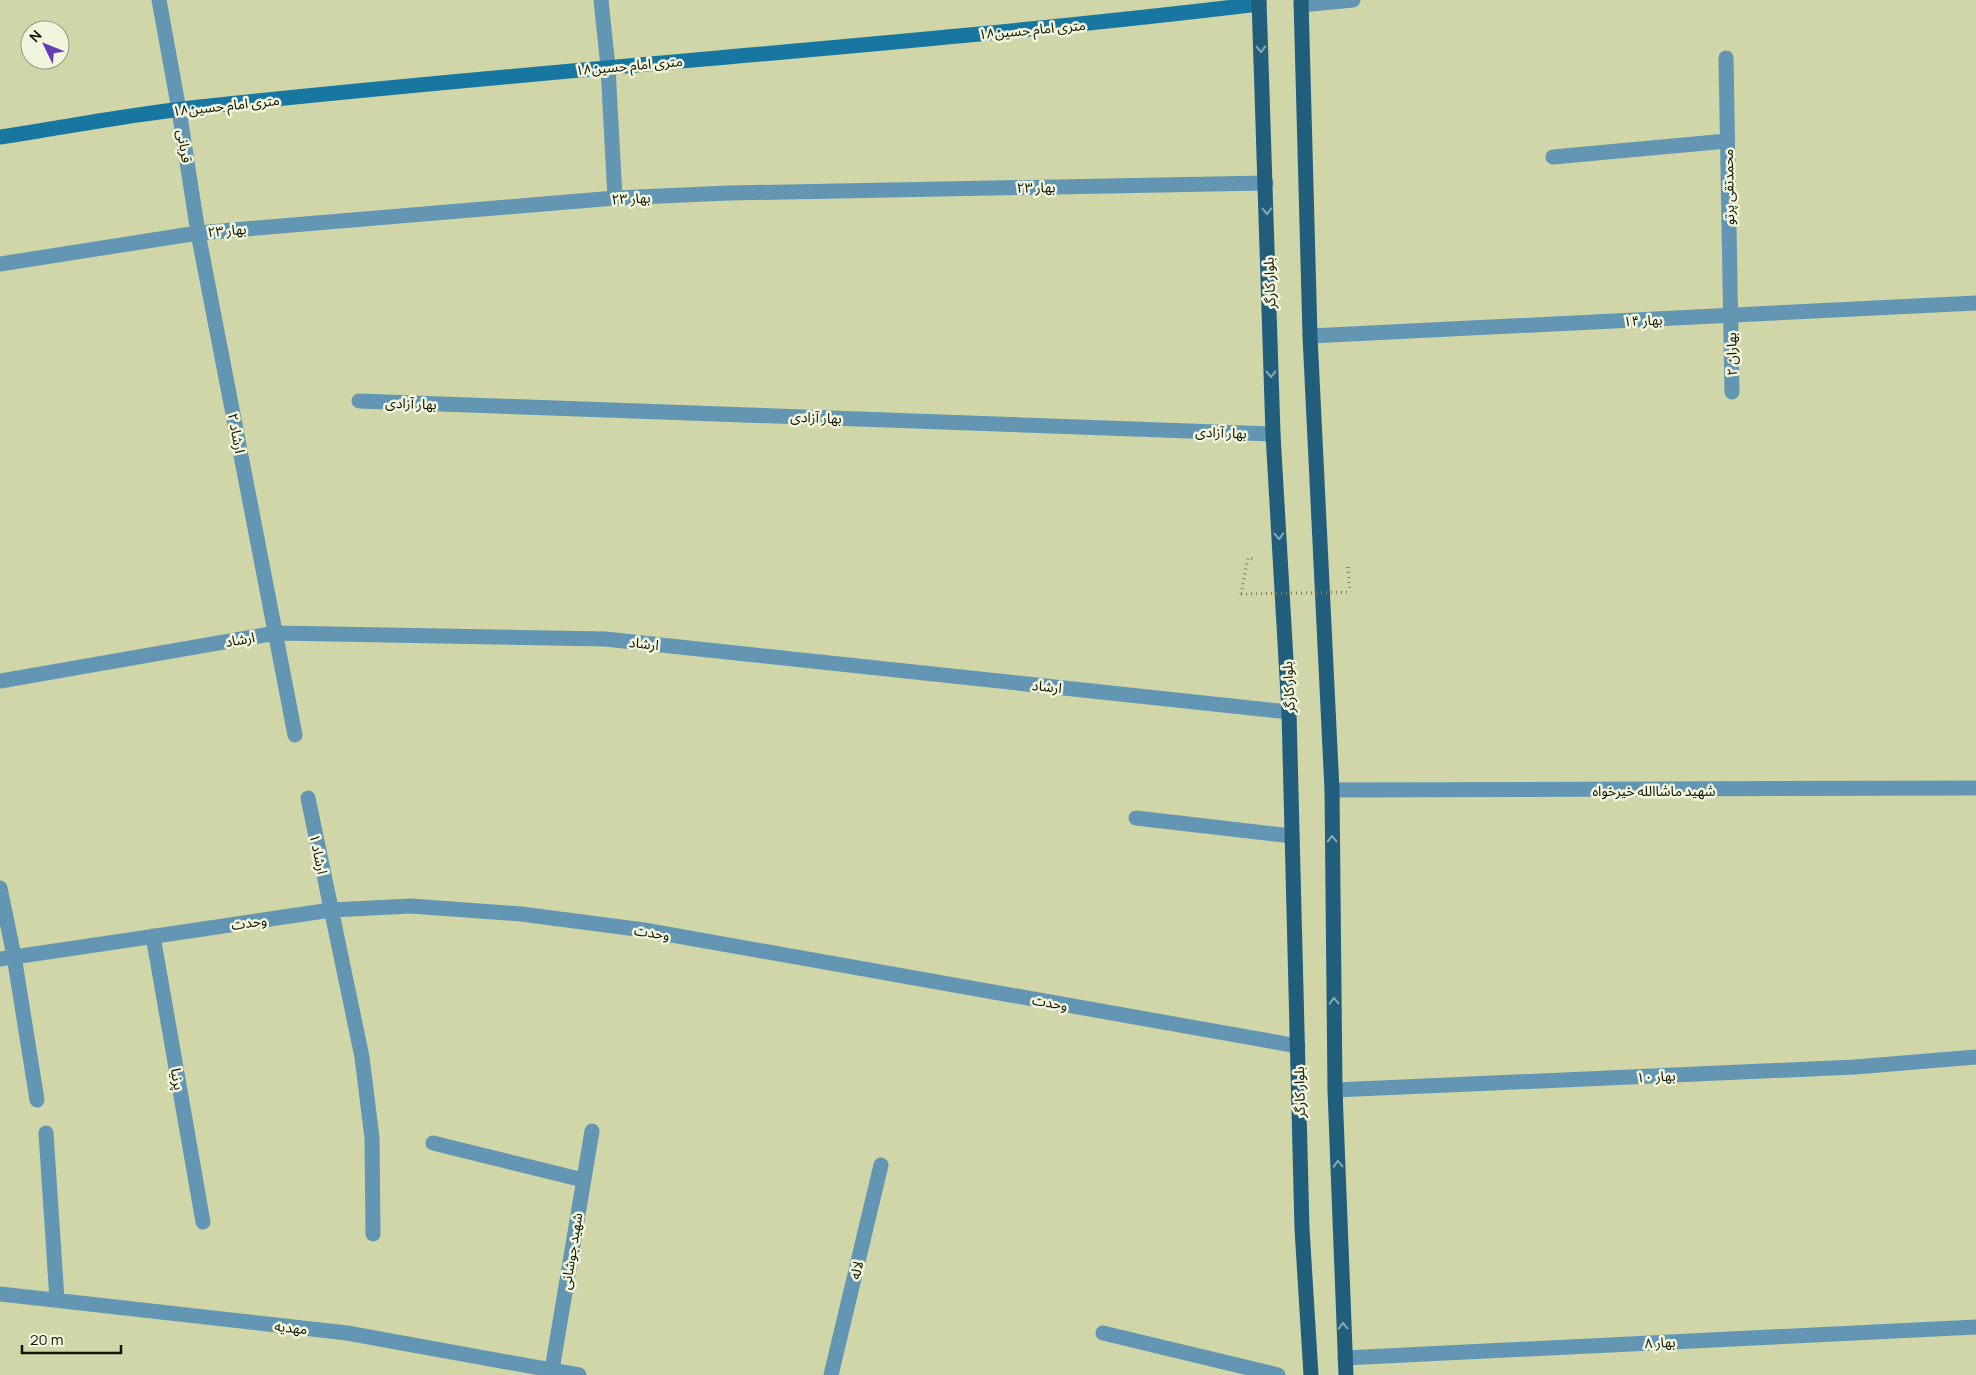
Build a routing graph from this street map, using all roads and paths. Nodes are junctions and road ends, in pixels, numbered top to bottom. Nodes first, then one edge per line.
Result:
1 (160, 0) edge
2 (601, 0) edge
3 (1353, 0) edge
4 (1259, 2) edge
5 (1301, 3) edge
6 (1726, 58) dead end
7 (608, 67) junction
8 (179, 110) junction
9 (0, 137) edge
10 (1727, 141) junction
11 (1553, 157) dead end
12 (1266, 183) junction
13 (615, 198) junction
14 (198, 233) junction
15 (0, 264) edge
16 (1976, 303) edge
17 (1730, 316) junction
18 (1310, 336) junction
19 (1732, 392) dead end
20 (359, 401) dead end
21 (1273, 434) junction
22 (1248, 558) dead end
23 (1348, 559) dead end
24 (276, 633) junction
25 (0, 680) edge
26 (1289, 712) junction
27 (294, 735) dead end
28 (1976, 788) edge
29 (1332, 790) junction
30 (308, 798) dead end
31 (1136, 818) dead end
32 (1292, 836) junction
33 (0, 888) edge
34 (331, 910) junction
35 (153, 936) junction
36 (7, 958) edge
37 (1298, 1046) junction
38 (1976, 1057) edge
39 (1335, 1090) junction
40 (37, 1100) dead end
41 (592, 1131) dead end
42 (46, 1133) dead end
43 (433, 1143) dead end
44 (881, 1165) dead end
45 (583, 1180) junction
46 (203, 1222) dead end
47 (373, 1234) dead end
48 (0, 1294) edge
49 (58, 1300) junction
50 (1976, 1327) edge
51 (1103, 1333) dead end
52 (1345, 1358) junction
53 (552, 1370) junction
54 (579, 1375) edge
55 (831, 1375) edge
56 (1278, 1375) edge
57 (1311, 1375) edge
58 (1346, 1375) edge

1 - 8 street, قربانی
2 - 7 street
3 - 5 street
4 - 7 street, ۱۸متری امام حسین
4 -> 12 main road, بلوار کارگر
5 - 18 main road
6 - 10 street, محمدتقی پرتو
7 - 8 street, ۱۸متری امام حسین
7 - 13 street
8 - 9 street, ۱۸متری امام حسین
8 - 14 street, قربانی
10 - 11 street
10 - 17 street, محمدتقی پرتو
12 - 13 street, بهار ۲۳
12 -> 21 main road, بلوار کارگر
13 - 14 street, بهار ۲۳
14 - 15 street, بهار ۲۳
14 - 24 street, ارشاد ۲
16 - 17 street, بهار ۱۴
17 - 18 street, بهار ۱۴
17 - 19 street, بهاران ۲
18 - 29 main road
20 - 21 street, بهار آزادی
21 -> 26 main road, بلوار کارگر
22 - 23 path, bridge
24 - 25 street, ارشاد
24 - 26 street, ارشاد
24 - 27 street
26 - 32 main road, بلوار کارگر
28 - 29 street, شهید ماشاالله خیرخواه
39 -> 29 main road
30 - 34 street, ارشاد ۱
31 - 32 street
32 - 37 main road, بلوار کارگر
33 - 36 street
34 - 35 street, وحدت
34 - 37 street, وحدت
34 - 47 street, ارشاد ۱
35 - 36 street, وحدت
35 - 46 street, پرنیا
36 - 40 street
37 - 57 main road, بلوار کارگر
38 - 39 street, بهار ۱۰
52 -> 39 main road
41 - 45 street, شهید جوشانی
42 - 49 street
43 - 45 street
44 - 55 street, لاله
45 - 53 street, شهید جوشانی
48 - 49 street, مهدیه
49 - 53 street, مهدیه
50 - 52 street, بهار ۸
51 - 56 street
52 - 58 main road
53 - 54 street, مهدیه

